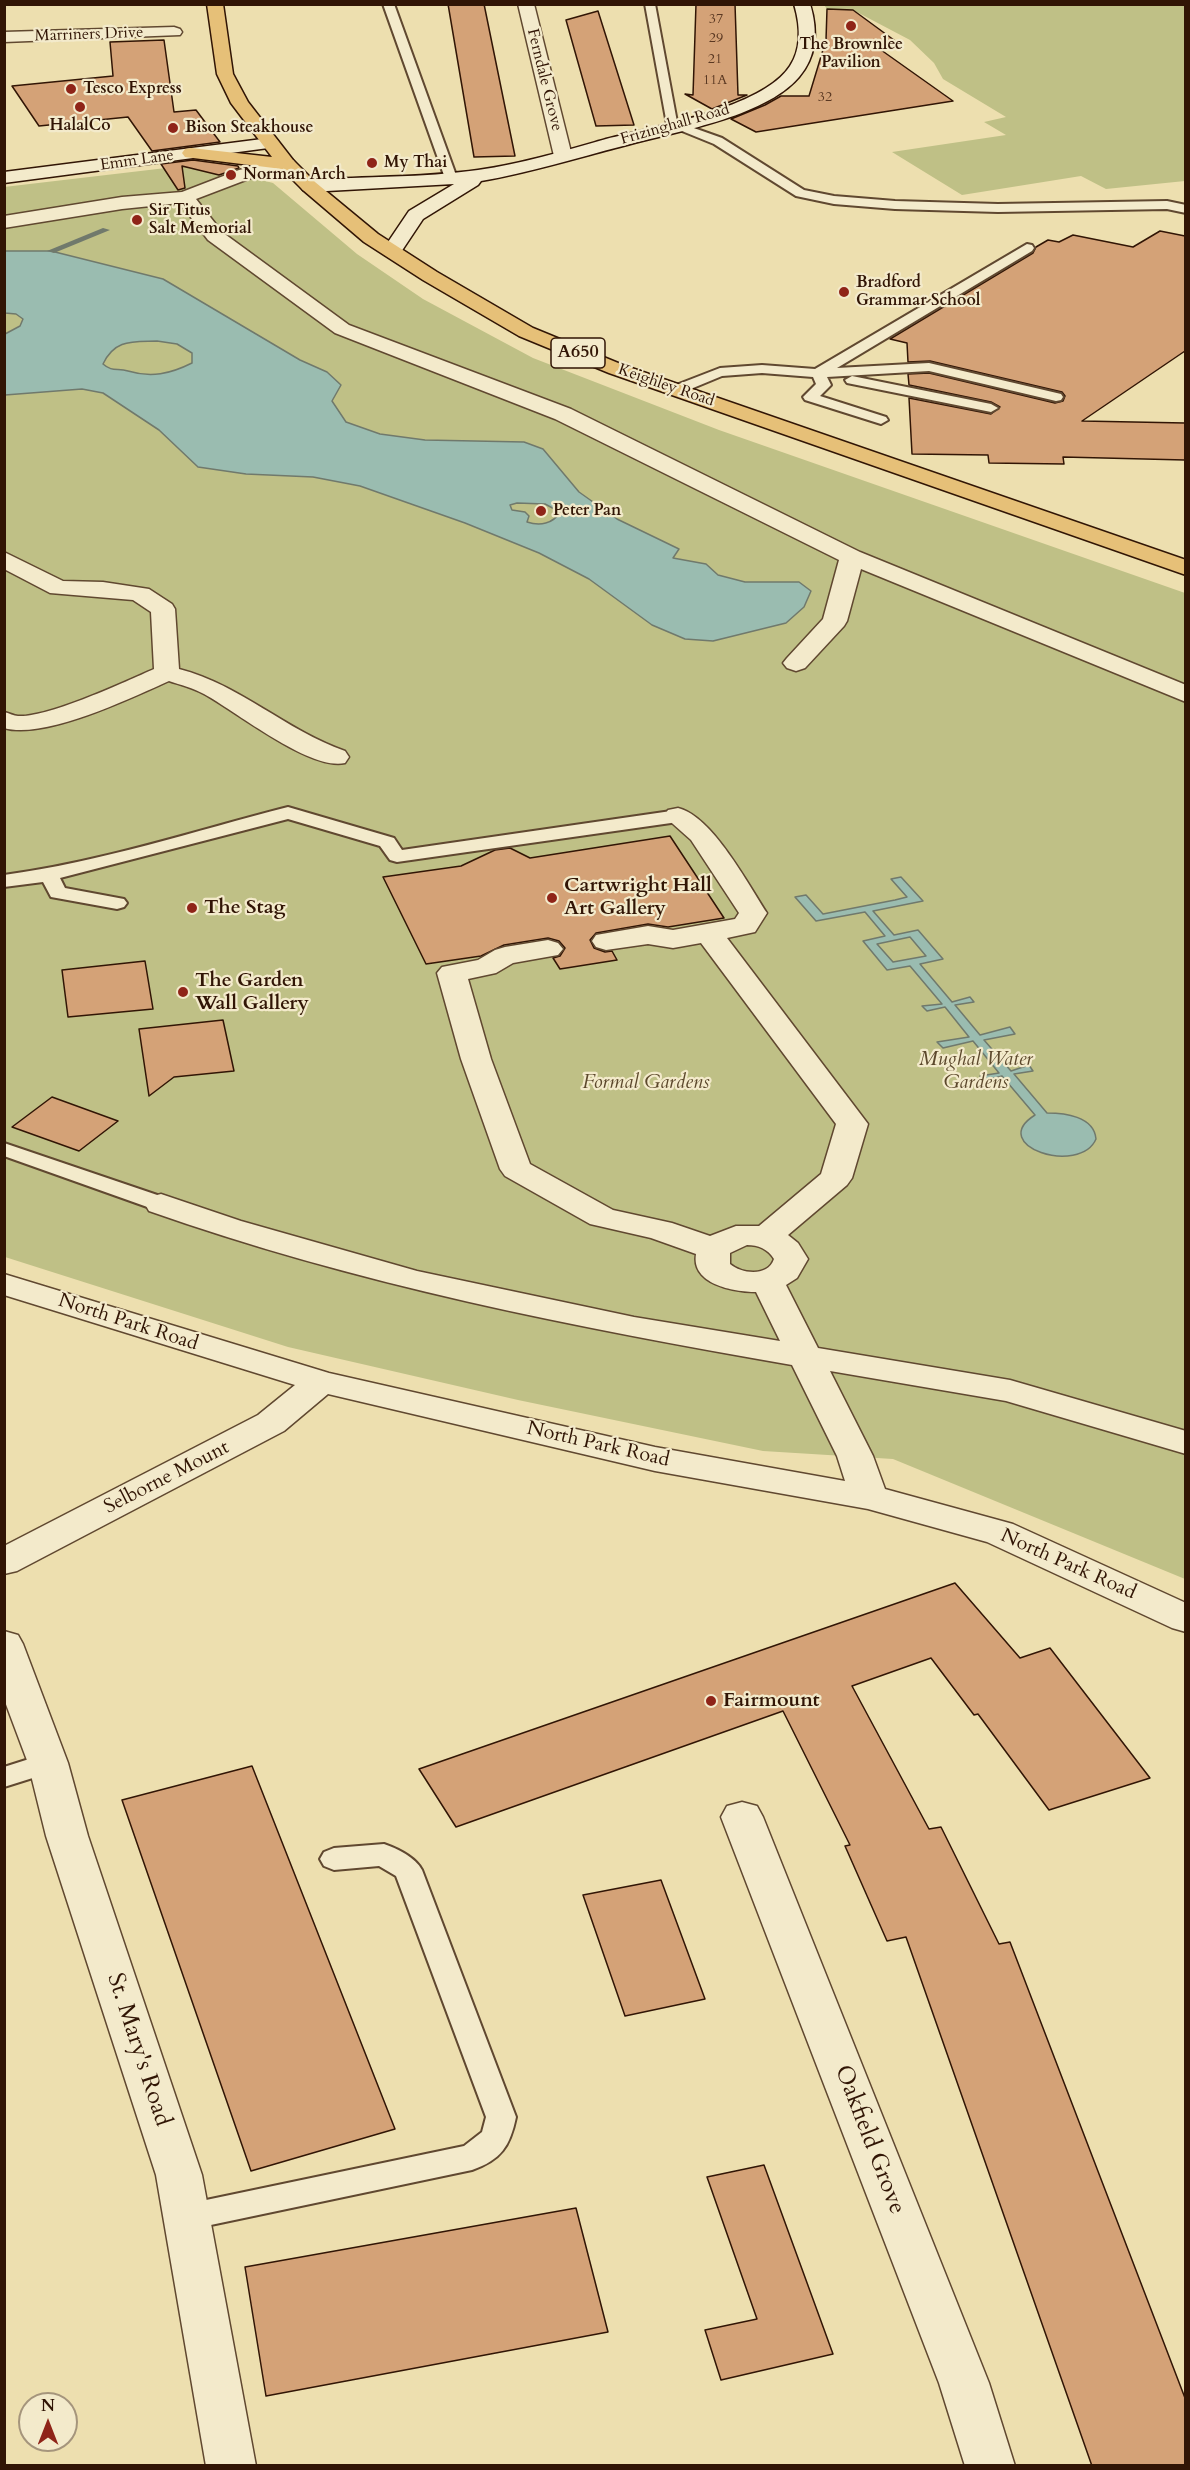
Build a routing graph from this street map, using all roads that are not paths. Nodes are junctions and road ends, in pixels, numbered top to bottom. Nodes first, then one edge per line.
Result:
1 (214, 4) edge
2 (388, 4) edge
3 (526, 4) edge
4 (650, 4) edge
5 (802, 4) edge
6 (174, 32) dead end
7 (4, 38) edge
8 (675, 126) junction
9 (270, 142) junction
10 (191, 153) junction
11 (563, 156) junction
12 (287, 164) junction
13 (477, 176) junction
14 (4, 178) edge
15 (451, 178) junction
16 (315, 192) junction
17 (185, 197) junction
18 (1185, 209) edge
19 (4, 222) edge
20 (1027, 248) dead end
21 (392, 251) junction
22 (818, 373) junction
23 (676, 390) junction
24 (1056, 397) dead end
25 (991, 408) dead end
26 (881, 420) dead end
27 (852, 557) junction
28 (4, 559) edge
29 (1185, 568) edge
30 (796, 663) dead end
31 (167, 673) junction
32 (1185, 694) edge
33 (4, 720) edge
34 (336, 757) dead end
35 (678, 816) joint
36 (49, 875) junction
37 (4, 881) edge
38 (117, 903) dead end
39 (709, 934) junction
40 (606, 941) dead end
41 (548, 949) dead end
42 (4, 1149) edge
43 (161, 1203) joint
44 (766, 1237) junction
45 (715, 1249) junction
46 (767, 1281) junction
47 (4, 1284) edge
48 (805, 1354) junction
49 (321, 1382) junction
50 (1185, 1443) edge
51 (869, 1497) junction
52 (4, 1562) edge
53 (1185, 1618) edge
54 (4, 1644) edge
55 (48, 1763) junction
56 (4, 1777) edge
57 (742, 1817) dead end
58 (334, 1859) dead end
59 (187, 2217) junction
60 (231, 2466) edge
61 (990, 2466) edge

1 - 9 highway, Keighley Road / A650
2 - 15 lane
3 - 11 street, Ferndale Grove
4 - 8 lane
5 - 8 street, Frizinghall Road
6 - 7 street, Marriners Drive
8 - 11 street, Frizinghall Road
8 - 18 lane
9 - 10 street, Emm Lane
9 - 12 highway, Keighley Road / A650
10 - 12 highway
10 - 14 street, Emm Lane
11 - 13 street, Frizinghall Road
12 - 16 highway, Keighley Road / A650
12 - 17 street
13 - 15 street, Frizinghall Road
13 - 21 street, Frizinghall Road
15 - 16 street, Frizinghall Road
16 - 21 highway, Keighley Road / A650
17 - 19 street
17 - 27 street
20 - 22 lane
21 - 23 highway, Keighley Road / A650
22 - 23 lane
22 - 24 lane
22 - 25 lane
22 - 26 lane
23 - 29 highway, Keighley Road / A650
27 - 30 street
27 - 32 street
28 - 31 street
31 - 33 street
31 - 34 street
35 - 36 lane
35 - 39 street
36 - 37 lane
36 - 38 lane
39 - 40 street
39 - 44 street
41 - 45 street
42 - 43 lane
43 - 48 street
44 - 45 street
44 - 46 street
45 - 46 street
46 - 48 street
47 - 49 street, North Park Road
48 - 50 street
48 - 51 street
49 - 51 street, North Park Road
49 - 52 street, Selborne Mount
51 - 53 street, North Park Road
54 - 55 street, St. Mary's Road
55 - 56 lane
55 - 59 street, St. Mary's Road
57 - 61 street, Oakfield Grove
58 - 59 lane
59 - 60 street, St. Mary's Road

